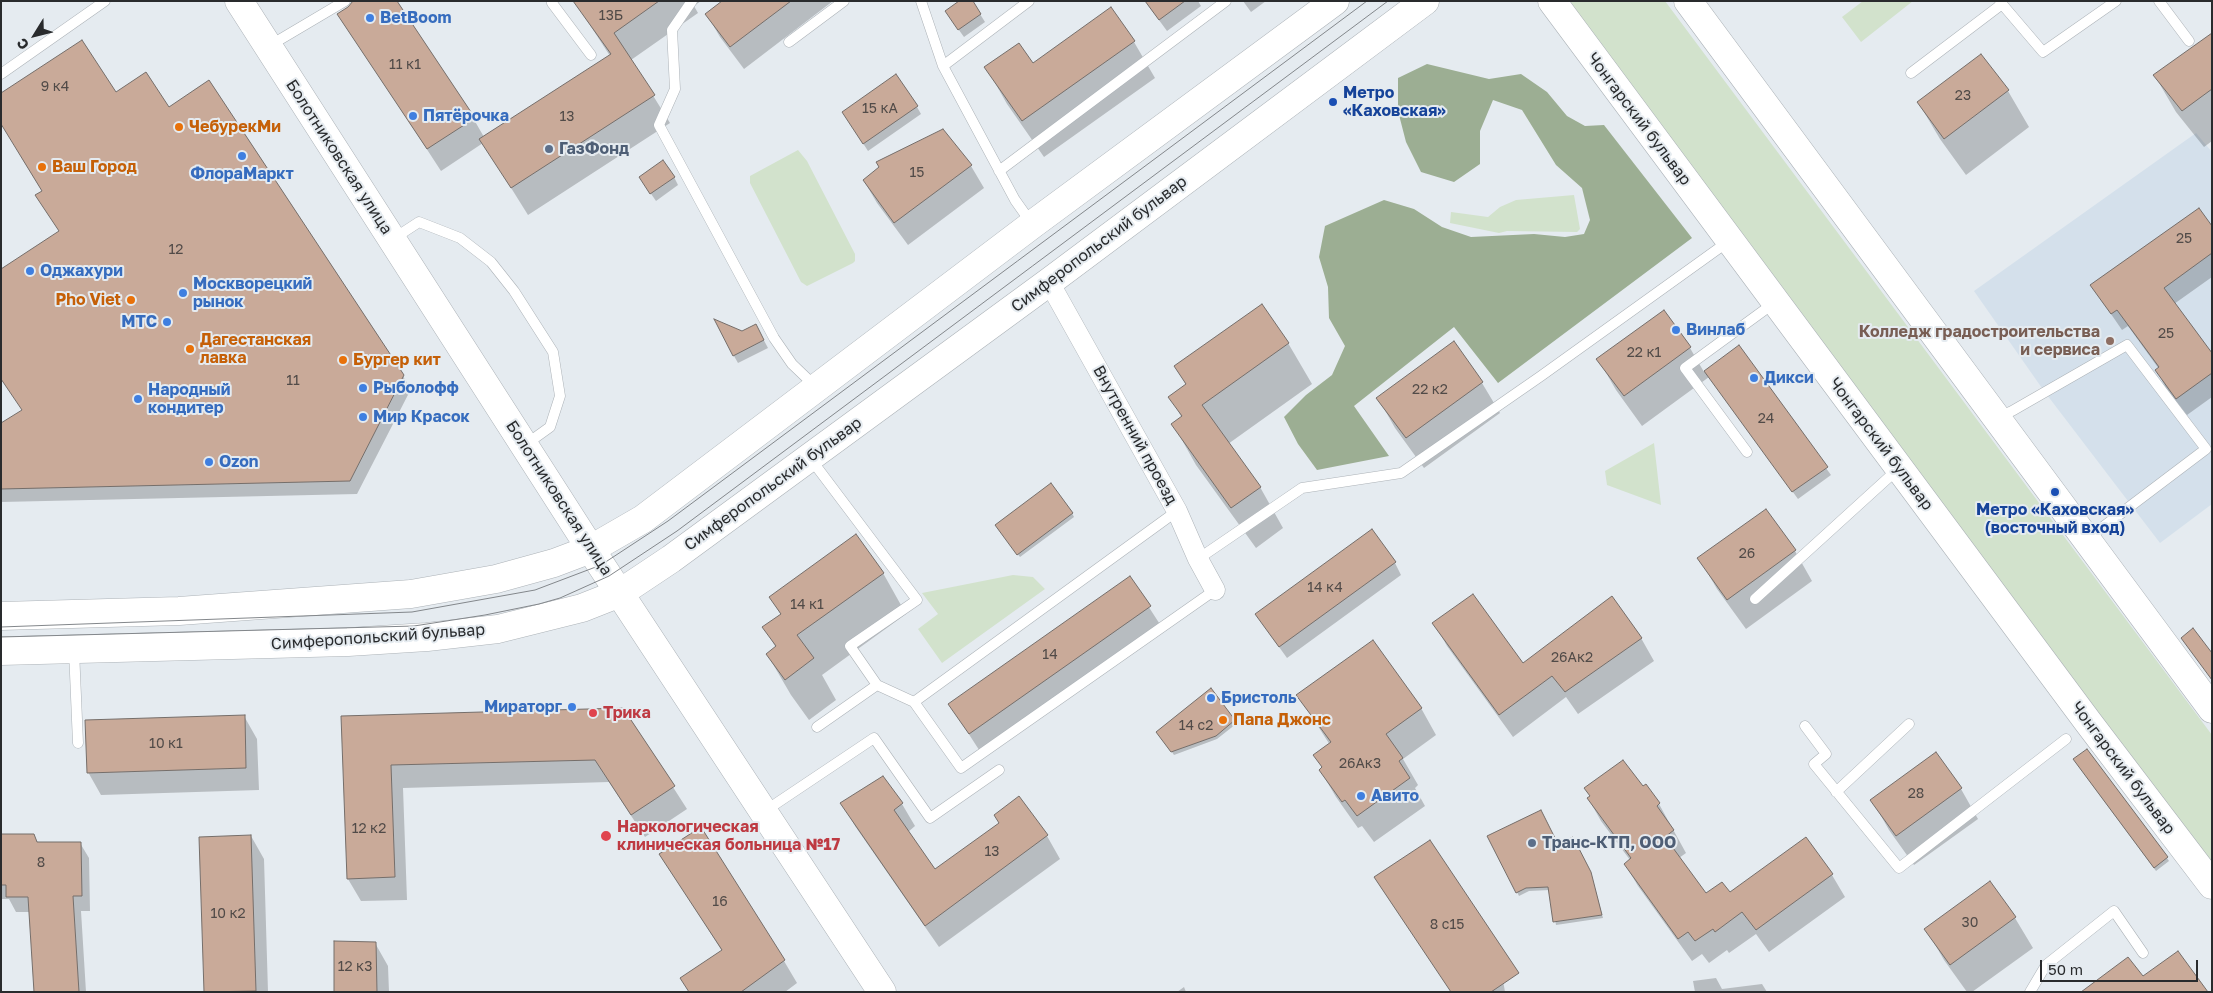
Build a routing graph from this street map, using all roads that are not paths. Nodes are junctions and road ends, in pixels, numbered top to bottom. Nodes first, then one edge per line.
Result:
1 (105, 1) edge
2 (238, 1) edge
3 (345, 1) edge
4 (553, 1) edge
5 (692, 1) edge
6 (844, 1) edge
7 (921, 1) edge
8 (1029, 1) edge
9 (1226, 1) edge
10 (1335, 1) edge
11 (1426, 1) edge
12 (1552, 1) edge
13 (1688, 1) edge
14 (2116, 1) edge
15 (2159, 1) edge
16 (2001, 2) edge
17 (2189, 40) dead end
18 (789, 42) dead end
19 (268, 47) junction
20 (591, 55) dead end
21 (943, 66) junction
22 (1911, 73) dead end
23 (1, 74) edge
24 (999, 171) junction
25 (1033, 224) junction
26 (392, 240) junction
27 (1729, 240) junction
28 (1049, 282) junction
29 (1775, 302) junction
30 (817, 388) junction
31 (1997, 418) junction
32 (525, 445) junction
33 (1747, 452) dead end
34 (810, 457) junction
35 (1899, 468) junction
36 (1177, 511) junction
37 (2086, 539) junction
38 (591, 549) junction
39 (1198, 559) junction
40 (1215, 590) joint
41 (620, 593) junction
42 (1756, 599) dead end
43 (1, 616) edge
44 (74, 649) junction
45 (1, 651) edge
46 (877, 685) junction
47 (914, 702) junction
48 (2212, 709) edge
49 (1909, 724) dead end
50 (1805, 726) dead end
51 (817, 727) dead end
52 (2066, 739) dead end
53 (78, 743) dead end
54 (999, 770) dead end
55 (1836, 792) junction
56 (764, 811) junction
57 (2211, 884) edge
58 (2143, 953) dead end
59 (882, 992) edge
60 (2030, 992) edge

1 - 23 lane
2 - 19 main road, Болотниковская улица
3 - 19 lane
4 - 20 lane
5 - 30 lane
6 - 18 lane
7 - 21 lane
8 - 21 lane
9 - 24 lane
10 - 25 main road
11 - 28 main road, Симферопольский бульвар
12 - 27 main road, Чонгарский бульвар
13 - 31 main road
14 - 16 lane
15 - 17 lane
16 - 22 lane
19 - 26 main road, Болотниковская улица
21 - 24 lane
24 - 25 lane
25 - 30 main road
26 - 32 main road, Болотниковская улица
26 - 32 lane
27 - 29 main road, Чонгарский бульвар
27 - 39 lane
28 - 34 main road, Симферопольский бульвар
28 - 36 street, Внутренний проезд
29 - 33 lane
29 - 35 main road, Чонгарский бульвар
30 - 38 main road
31 - 37 main road
31 - 37 lane
32 - 38 main road, Болотниковская улица
34 - 41 main road, Симферопольский бульвар
34 - 46 lane
35 - 42 lane
35 - 57 main road, Чонгарский бульвар
36 - 39 street, Внутренний проезд
36 - 47 lane
37 - 48 main road
38 - 41 main road, Болотниковская улица
38 - 43 main road
39 - 40 street, Внутренний проезд
40 - 47 lane
41 - 44 main road, Симферопольский бульвар
41 - 56 main road, Болотниковская улица
44 - 45 main road, Симферопольский бульвар
44 - 53 lane
46 - 47 lane
46 - 51 lane
49 - 55 lane
50 - 55 lane
52 - 55 lane
54 - 56 lane
56 - 59 main road, Болотниковская улица
58 - 60 lane

